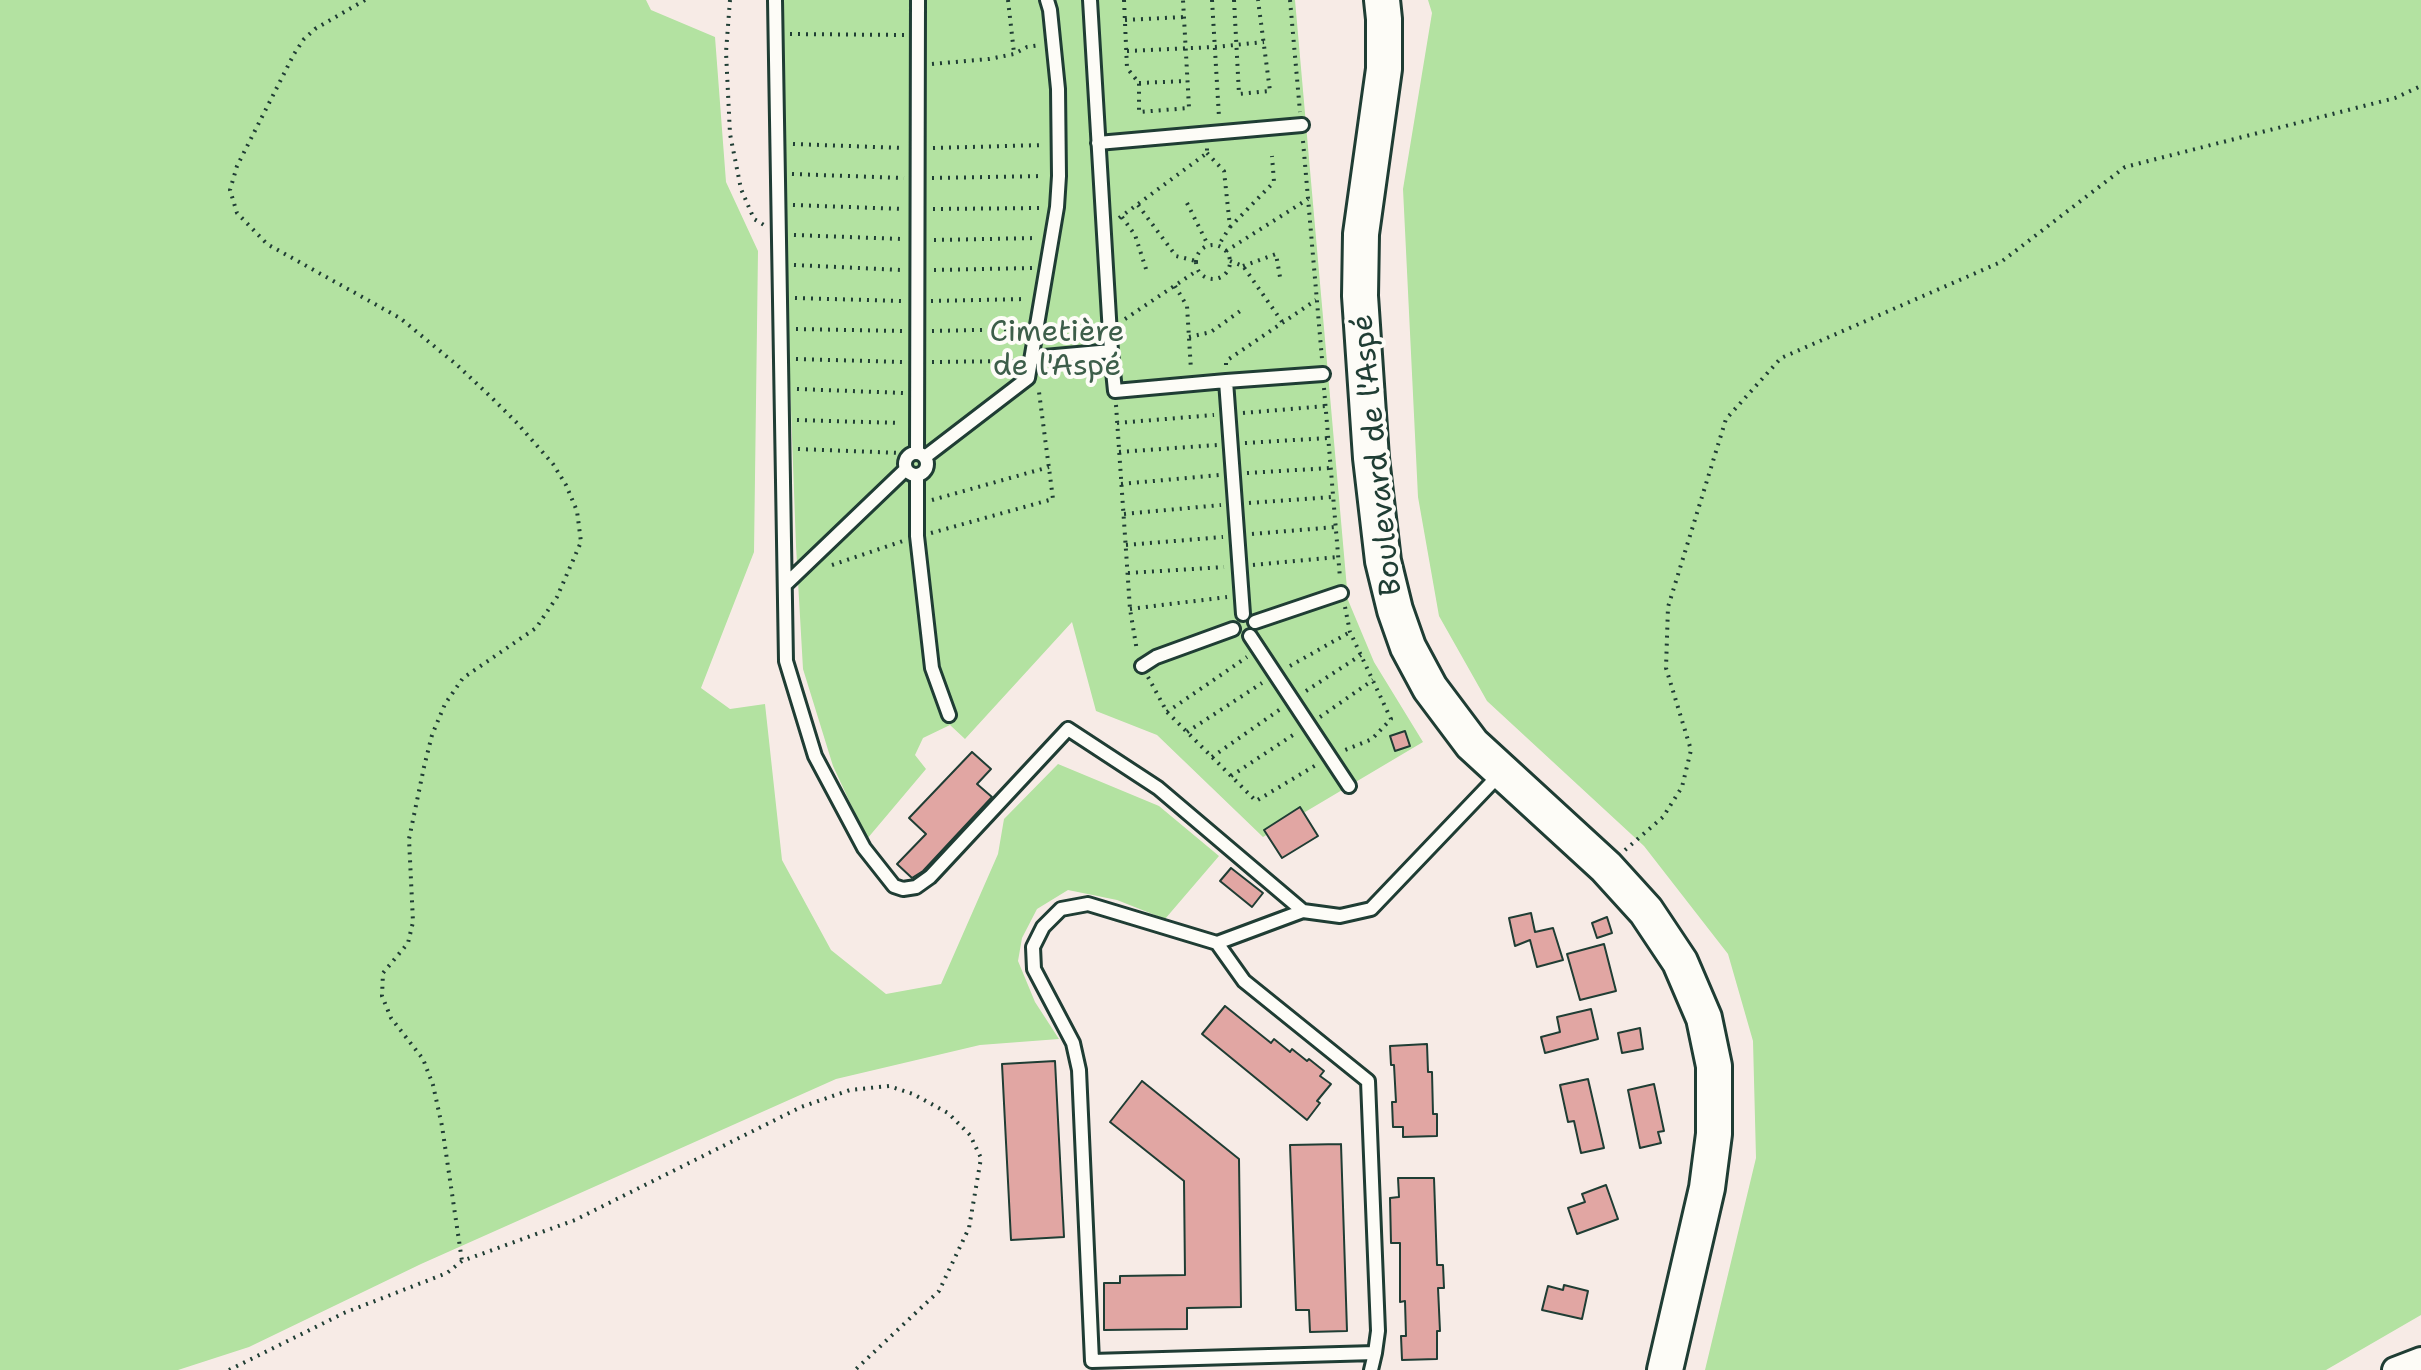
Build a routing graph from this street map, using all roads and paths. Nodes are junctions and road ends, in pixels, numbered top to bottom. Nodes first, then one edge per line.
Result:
1 (365, 0) edge
2 (730, 0) edge
3 (775, 0) edge
4 (918, 0) edge
5 (1008, 0) edge
6 (1047, 0) edge
7 (1090, 0) edge
8 (1124, 0) edge
9 (1183, 0) edge
10 (1212, 0) edge
11 (1234, 0) edge
12 (1258, 0) edge
13 (1290, 0) edge
14 (1382, 0) edge
15 (1184, 17) junction
16 (1125, 20) junction
17 (775, 34) junction
18 (918, 35) junction
19 (1264, 42) junction
20 (1053, 43) junction
21 (1236, 45) junction
22 (1215, 47) junction
23 (1186, 49) junction
24 (1127, 51) junction
25 (1014, 54) junction
26 (918, 65) junction
27 (1187, 81) junction
28 (1139, 83) junction
29 (2421, 86) edge
30 (1302, 125) junction
31 (1220, 132) junction
32 (1207, 133) junction
33 (1098, 143) junction
34 (1207, 153) junction
35 (1272, 156) dead end
36 (1308, 199) junction
37 (1187, 203) dead end
38 (1138, 205) junction
39 (1122, 216) junction
40 (1103, 227) junction
41 (1230, 227) junction
42 (779, 234) junction
43 (1208, 245) junction
44 (1218, 246) junction
45 (1226, 251) junction
46 (1196, 261) junction
47 (1230, 261) junction
48 (1243, 266) junction
49 (1146, 269) dead end
50 (1198, 270) junction
51 (1280, 277) dead end
52 (1175, 285) junction
53 (1316, 300) junction
54 (1243, 309) dead end
55 (1283, 323) junction
56 (1110, 329) junction
57 (1189, 337) junction
58 (1111, 351) junction
59 (1033, 358) junction
60 (1323, 374) junction
61 (1028, 378) junction
62 (1226, 381) junction
63 (1192, 384) junction
64 (782, 389) junction
65 (1115, 391) junction
66 (918, 394) junction
67 (783, 419) junction
68 (917, 423) junction
69 (784, 448) junction
70 (915, 462) junction
71 (1049, 467) junction
72 (916, 504) junction
73 (917, 536) junction
74 (812, 560) junction
75 (785, 585) junction
76 (1341, 593) junction
77 (1241, 595) junction
78 (1130, 609) junction
79 (1243, 614) junction
80 (1255, 622) junction
81 (1233, 629) junction
82 (1250, 636) junction
83 (1258, 649) junction
84 (1142, 666) junction
85 (1167, 712) junction
86 (949, 715) dead end
87 (1330, 756) junction
88 (1501, 772) junction
89 (1349, 786) dead end
90 (1618, 856) dead end
91 (1303, 911) junction
92 (1217, 943) junction
93 (462, 1261) junction
94 (1375, 1353) junction
95 (2421, 1360) edge
96 (229, 1370) edge
97 (855, 1370) edge
98 (1371, 1370) edge
99 (1665, 1370) edge
100 (2395, 1370) edge

1 - 93 path
2 - 42 path
3 - 17 lane
4 - 18 lane
5 - 25 path
6 - 20 lane
7 - 33 lane
8 - 16 path
9 - 15 path
10 - 22 path
11 - 21 path
12 - 19 path
13 - 30 path
14 - 88 main road, Boulevard de l'Aspé
15 - 16 path
15 - 23 path
16 - 24 path
17 - 18 path
17 - 42 lane
18 - 26 lane
19 - 21 path
19 - 21 path
20 - 25 path
20 - 59 lane
21 - 22 path
22 - 23 path
22 - 31 path
23 - 24 path
23 - 27 path
24 - 28 path
25 - 26 path
26 - 66 lane
27 - 28 path
27 - 28 path
29 - 90 path
30 - 31 lane
30 - 36 path
31 - 32 lane
32 - 33 lane
32 - 34 path
33 - 40 lane
34 - 38 path
34 - 41 path
35 - 41 path
36 - 45 path
36 - 53 path
37 - 43 path
38 - 39 path
38 - 46 path
39 - 40 path
39 - 49 path
40 - 56 lane
41 - 44 path
42 - 64 lane
43 - 44 path
43 - 46 path
44 - 45 path
45 - 47 path
46 - 50 path
47 - 48 path
47 - 50 path
48 - 51 path
48 - 55 path
50 - 52 path
52 - 56 path
52 - 57 path
53 - 55 path
53 - 60 path
54 - 57 path
55 - 62 path
56 - 58 lane
57 - 63 path
58 - 59 lane
58 - 65 lane
59 - 61 lane
60 - 62 lane
60 - 76 path
61 - 70 lane
61 - 71 path
62 - 63 lane
62 - 77 lane
63 - 65 lane
64 - 66 path
64 - 67 lane
65 - 78 path
66 - 68 lane
67 - 68 path
67 - 69 lane
68 - 70 lane
69 - 70 path
69 - 75 lane
70 - 72 lane
70 - 74 lane
71 - 72 path
71 - 73 path
72 - 73 lane
73 - 74 path
73 - 86 lane
74 - 75 lane
75 - 91 lane
76 - 80 lane
76 - 87 path
77 - 78 path
77 - 79 lane
78 - 84 path
79 - 80 lane
79 - 81 lane
80 - 82 lane
81 - 82 lane
81 - 84 lane
82 - 83 lane
83 - 85 path
83 - 87 lane
84 - 85 path
85 - 87 path
87 - 89 lane
88 - 91 lane
88 - 99 main road, Boulevard de l'Aspé
91 - 92 lane
92 - 94 lane
92 - 94 lane
93 - 96 path
93 - 97 path
94 - 98 lane
95 - 100 street

